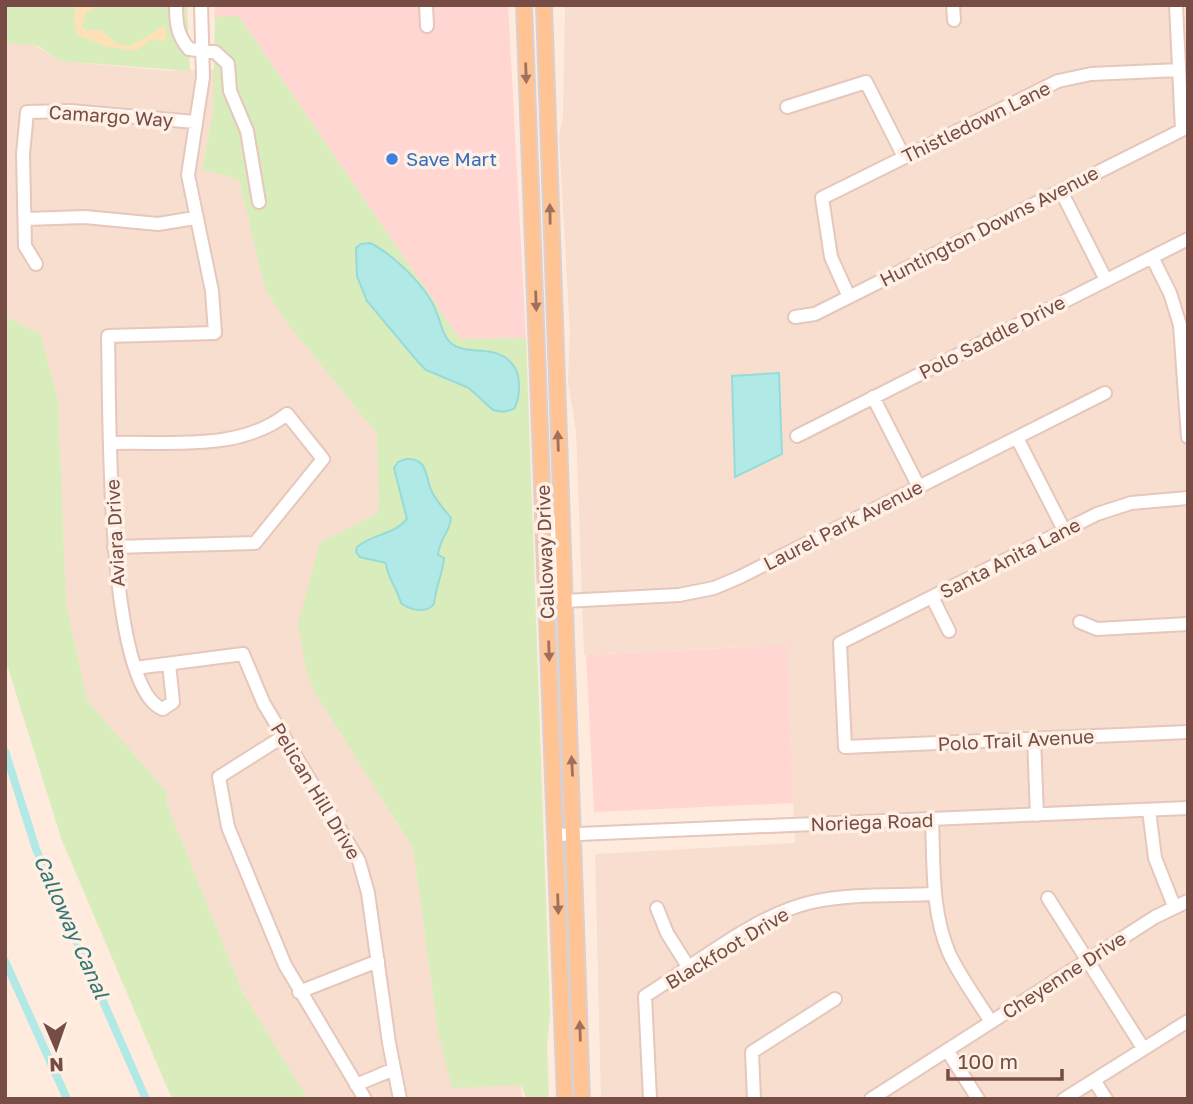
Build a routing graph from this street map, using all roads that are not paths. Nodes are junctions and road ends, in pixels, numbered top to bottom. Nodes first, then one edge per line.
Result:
1 (176, 5) edge
2 (201, 5) edge
3 (426, 5) edge
4 (524, 5) edge
5 (544, 5) edge
6 (953, 5) edge
7 (1176, 5) edge
8 (954, 20) dead end
9 (427, 26) dead end
10 (202, 51) junction
11 (1179, 70) junction
12 (787, 107) dead end
13 (195, 122) junction
14 (904, 157) junction
15 (1060, 191) junction
16 (259, 202) dead end
17 (195, 218) junction
18 (24, 219) junction
19 (1188, 239) edge
20 (1152, 257) junction
21 (36, 264) dead end
22 (1106, 280) junction
23 (849, 297) junction
24 (795, 317) dead end
25 (1186, 345) edge
26 (1105, 393) dead end
27 (873, 397) junction
28 (797, 436) dead end
29 (1188, 437) edge
30 (1017, 438) junction
31 (111, 443) junction
32 (919, 487) junction
33 (1188, 498) edge
34 (544, 501) junction
35 (1064, 530) junction
36 (114, 547) junction
37 (932, 597) junction
38 (564, 601) junction
39 (1080, 622) dead end
40 (1188, 624) edge
41 (949, 631) dead end
42 (169, 664) junction
43 (135, 668) junction
44 (1188, 732) edge
45 (284, 736) junction
46 (1034, 739) junction
47 (845, 747) joint
48 (1188, 808) edge
49 (1149, 810) junction
50 (1037, 815) junction
51 (932, 820) junction
52 (556, 835) junction
53 (574, 835) junction
54 (935, 894) junction
55 (1048, 898) dead end
56 (1188, 901) edge
57 (1174, 906) junction
58 (657, 908) dead end
59 (378, 961) junction
60 (1087, 961) junction
61 (689, 968) junction
62 (299, 992) junction
63 (835, 999) dead end
64 (1188, 1021) edge
65 (991, 1022) junction
66 (563, 1038) junction
67 (1143, 1048) junction
68 (947, 1050) junction
69 (394, 1069) junction
70 (1094, 1080) junction
71 (356, 1085) junction
72 (365, 1099) edge
73 (400, 1099) edge
74 (565, 1099) edge
75 (574, 1099) edge
76 (582, 1099) edge
77 (650, 1099) edge
78 (754, 1099) edge
79 (871, 1099) edge
80 (978, 1099) edge
81 (1064, 1099) edge
82 (1106, 1099) edge

1 - 10 street
2 - 10 street
3 - 9 street
4 -> 34 main road, Calloway Drive
38 -> 5 main road, Calloway Drive
6 - 8 street
7 - 11 street
10 - 13 street
10 - 16 street
11 - 14 street, Thistledown Lane
11 - 15 street, Huntington Downs Avenue
12 - 14 street
13 - 17 street
13 - 18 street, Camargo Way
14 - 23 street, Thistledown Lane
15 - 22 street
15 - 23 street, Huntington Downs Avenue
17 - 18 street
17 - 31 street, Aviara Drive
18 - 21 street
19 - 20 street, Polo Saddle Drive
20 - 22 street, Polo Saddle Drive
20 - 25 street
22 - 27 street, Polo Saddle Drive
23 - 24 street, Huntington Downs Avenue
25 - 29 street
26 - 30 street, Laurel Park Avenue
27 - 28 street, Polo Saddle Drive
27 - 32 street
30 - 32 street, Laurel Park Avenue
30 - 35 street
31 - 36 street, Aviara Drive
31 - 36 street
32 - 38 street, Laurel Park Avenue
33 - 35 street, Santa Anita Lane
34 - 38 street
34 -> 52 main road, Calloway Drive
35 - 37 street, Santa Anita Lane
36 - 43 street, Aviara Drive
37 - 41 street
37 - 47 street, Santa Anita Lane
53 -> 38 main road, Calloway Drive
39 - 40 street
42 - 43 street
42 - 43 street, Aviara Drive
42 - 45 street, Pelican Hill Drive
44 - 46 street, Polo Trail Avenue
45 - 59 street, Pelican Hill Drive
45 - 62 street
46 - 47 street, Polo Trail Avenue
46 - 50 street
48 - 49 street, Noriega Road
49 - 50 street, Noriega Road
49 - 57 street
50 - 51 street, Noriega Road
51 - 53 street, Noriega Road
51 - 54 street
52 - 53 street, Noriega Road
52 -> 66 main road, Calloway Drive
76 -> 53 main road, Calloway Drive
54 - 61 street, Blackfoot Drive
54 - 65 street
55 - 60 street
56 - 57 street, Cheyenne Drive
57 - 60 street, Cheyenne Drive
58 - 61 street
59 - 62 street
59 - 69 street, Pelican Hill Drive
60 - 65 street, Cheyenne Drive
60 - 67 street
61 - 77 street, Blackfoot Drive
62 - 71 street
63 - 78 street
64 - 67 street
65 - 68 street, Cheyenne Drive
66 - 74 main road, Calloway Drive
66 - 75 main road
67 - 70 street
68 - 79 street, Cheyenne Drive
68 - 80 street
69 - 71 street
69 - 73 street, Pelican Hill Drive
70 - 81 street
70 - 82 street
71 - 72 street

